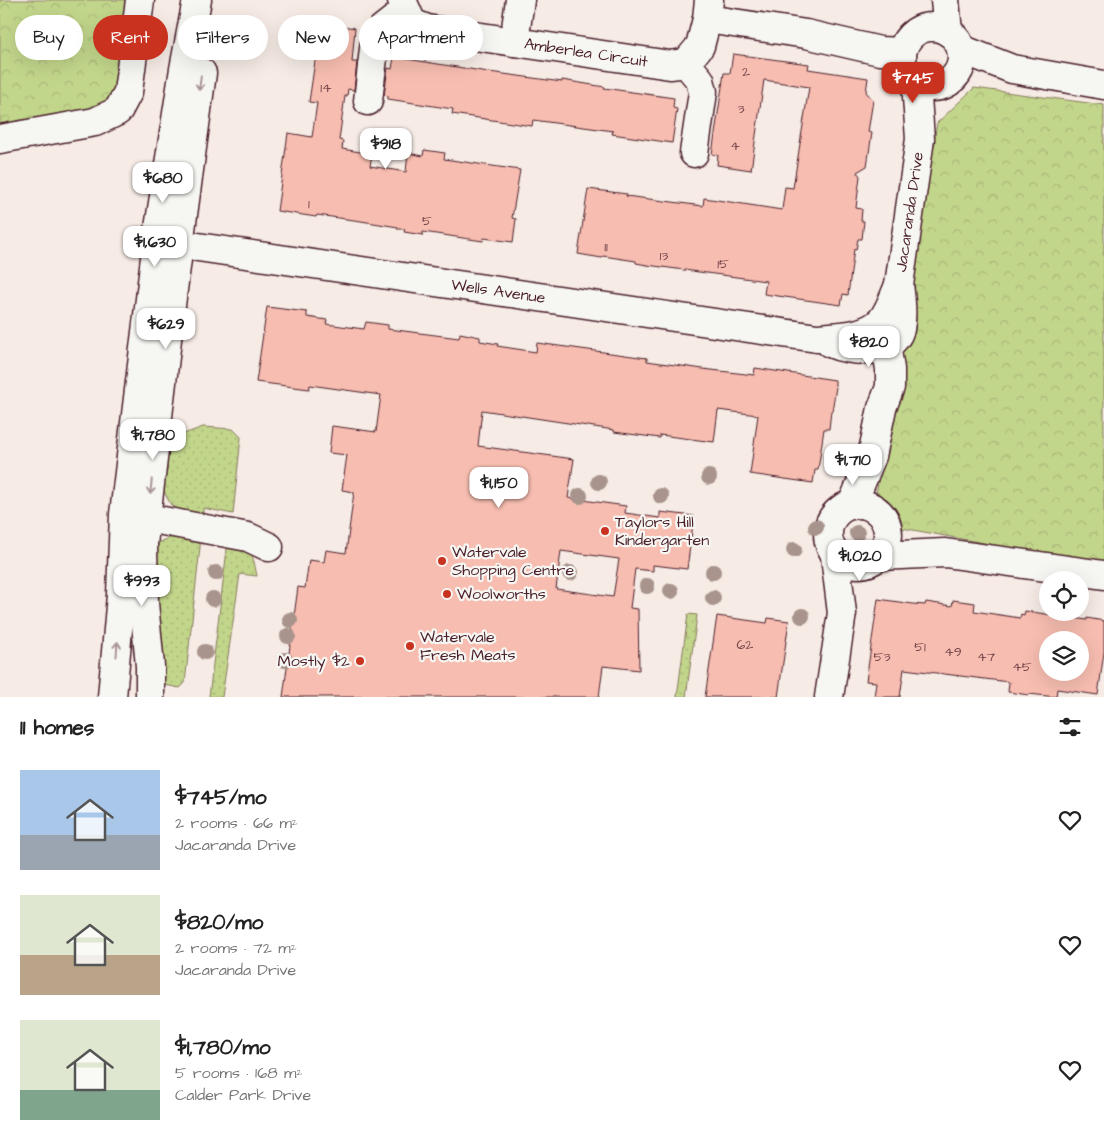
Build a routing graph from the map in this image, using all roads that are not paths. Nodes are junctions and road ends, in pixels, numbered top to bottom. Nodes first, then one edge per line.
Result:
1 (140, 0) edge
2 (197, 0) edge
3 (211, 0) edge
4 (520, 0) edge
5 (934, 0) edge
6 (945, 0) edge
7 (404, 6) edge
8 (708, 10) edge
9 (514, 42) junction
10 (902, 52) junction
11 (946, 54) junction
12 (686, 63) junction
13 (916, 84) junction
14 (1104, 85) edge
15 (368, 100) dead end
16 (0, 139) edge
17 (920, 139) junction
18 (694, 153) dead end
19 (168, 242) junction
20 (877, 341) junction
21 (872, 456) junction
22 (852, 505) junction
23 (136, 516) junction
24 (878, 541) junction
25 (269, 547) dead end
26 (836, 556) junction
27 (1104, 575) edge
28 (842, 613) junction
29 (112, 697) edge
30 (150, 697) edge
31 (829, 697) edge

1 - 16 street
2 - 19 street
3 -> 19 street
4 - 9 street
5 - 11 street, Jacaranda Drive
6 - 11 street, Jacaranda Drive
7 - 9 street, Amberlea Circuit
7 - 15 street, Amberlea Circuit
8 - 10 street
8 - 12 street
9 - 12 street, Amberlea Circuit
10 - 11 street
10 - 13 street
11 - 13 street
11 - 14 street
11 - 17 street, Jacaranda Drive
12 - 18 street
13 - 17 street, Jacaranda Drive
17 - 20 street, Jacaranda Drive
19 - 20 street, Wells Avenue
19 - 23 street
20 - 21 street
21 - 22 street
21 - 24 street
22 - 24 street
22 - 26 street
23 - 25 street
29 -> 23 street
23 - 30 street
24 - 26 street
24 - 27 street
24 - 28 street
26 - 28 street
28 - 31 street

